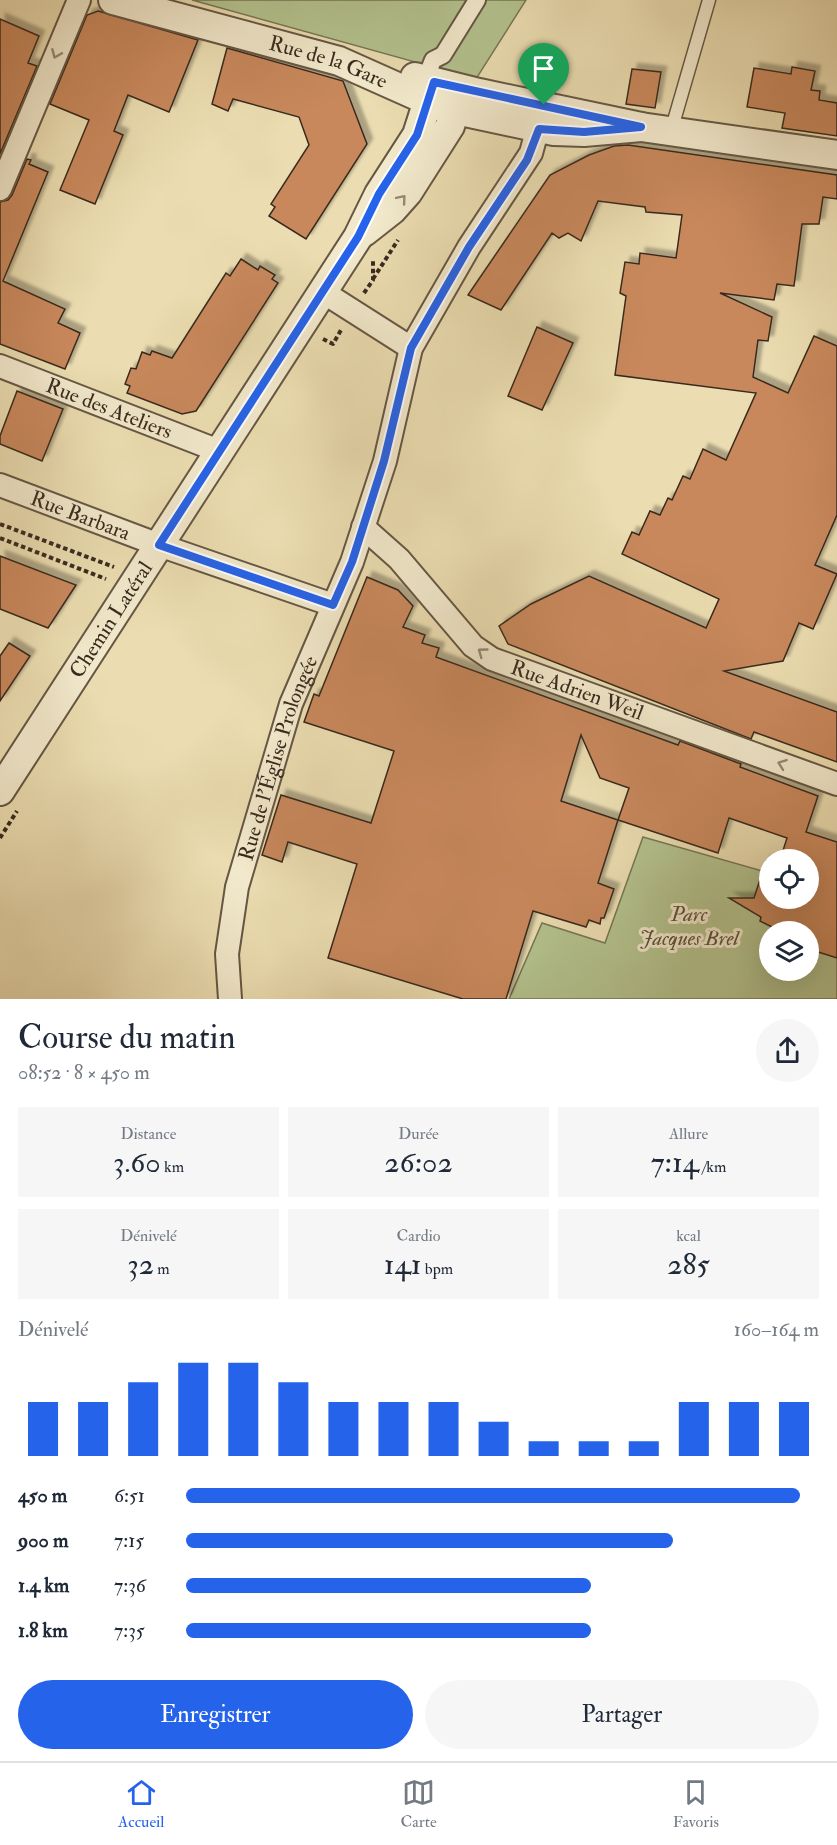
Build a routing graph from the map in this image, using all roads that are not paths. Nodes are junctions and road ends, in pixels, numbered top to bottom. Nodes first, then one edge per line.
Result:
1 (79, 0) edge
2 (113, 0) edge
3 (477, 0) edge
4 (709, 0) edge
5 (429, 88) junction
6 (459, 100) junction
7 (541, 117) junction
8 (671, 131) junction
9 (837, 155) edge
10 (0, 189) edge
11 (358, 237) junction
12 (323, 292) junction
13 (411, 348) junction
14 (0, 366) edge
15 (219, 451) junction
16 (0, 485) edge
17 (363, 527) junction
18 (159, 545) junction
19 (333, 605) junction
20 (837, 784) edge
21 (0, 791) edge
22 (230, 999) edge

1 -> 10 street
2 - 5 street, Rue de la Gare
3 - 5 street
4 - 8 lane
5 - 6 street
5 - 11 street, Chemin Latéral
6 - 7 street
11 -> 6 street, Chemin Latéral
7 - 8 street
7 - 13 street
8 - 9 street
11 - 12 street, Chemin Latéral
12 - 13 street
12 - 15 street, Chemin Latéral
13 - 17 street
14 - 15 street, Rue des Ateliers
15 - 18 street, Chemin Latéral
16 - 18 street, Rue Barbara
17 - 19 street, Rue de l'Église Prolongée
20 -> 17 street, Rue Adrien Weil
18 - 19 street, Rue Barbara
18 - 21 street, Chemin Latéral
19 - 22 street, Rue de l'Église Prolongée

